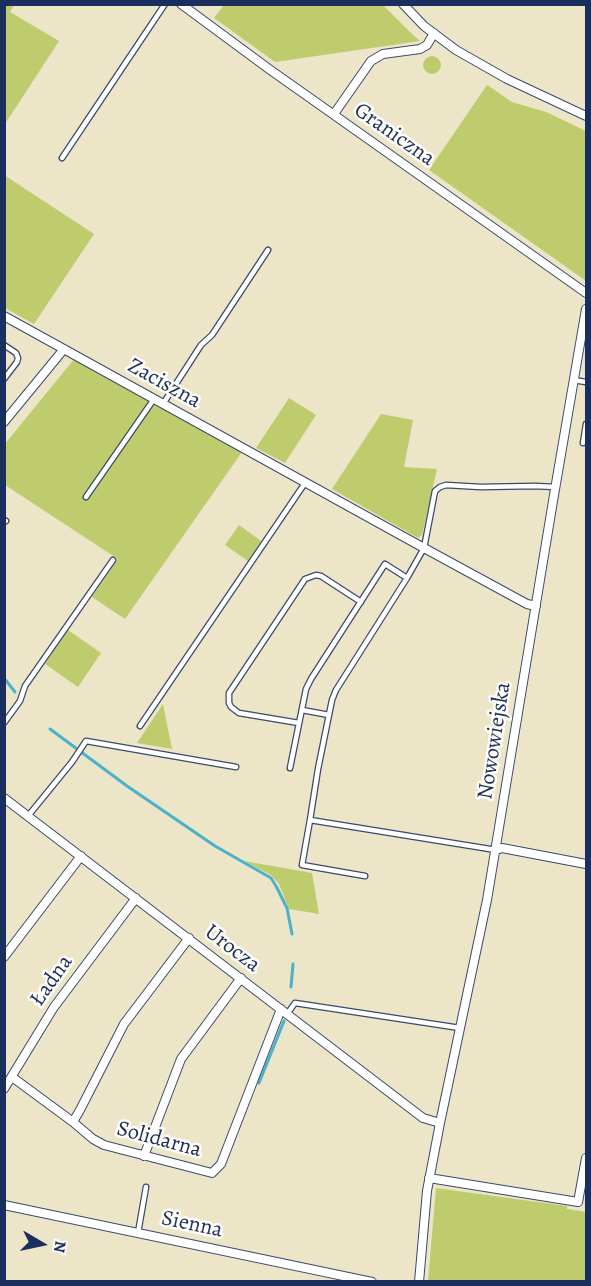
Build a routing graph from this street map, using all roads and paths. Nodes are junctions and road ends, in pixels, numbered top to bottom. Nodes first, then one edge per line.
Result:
1 (165, 4) edge
2 (181, 4) edge
3 (403, 4) edge
4 (434, 33) junction
5 (334, 114) junction
6 (586, 116) edge
7 (62, 158) dead end
8 (268, 250) dead end
9 (586, 293) edge
10 (586, 309) edge
11 (4, 316) edge
12 (4, 345) edge
13 (64, 349) junction
14 (4, 379) edge
15 (573, 380) junction
16 (586, 382) edge
17 (159, 402) junction
18 (4, 422) edge
19 (586, 424) edge
20 (583, 443) dead end
21 (305, 483) junction
22 (555, 487) junction
23 (86, 497) dead end
24 (424, 548) junction
25 (113, 560) dead end
26 (407, 578) junction
27 (361, 602) junction
28 (536, 606) junction
29 (302, 710) junction
30 (328, 715) junction
31 (4, 723) edge
32 (299, 723) junction
33 (140, 726) dead end
34 (236, 767) dead end
35 (290, 768) dead end
36 (4, 798) edge
37 (28, 816) junction
38 (310, 820) junction
39 (496, 849) junction
40 (81, 856) junction
41 (586, 864) edge
42 (364, 876) dead end
43 (136, 898) junction
44 (189, 938) junction
45 (4, 957) edge
46 (241, 978) junction
47 (284, 1012) junction
48 (460, 1028) junction
49 (12, 1077) junction
50 (4, 1089) edge
51 (73, 1122) junction
52 (440, 1123) junction
53 (144, 1156) junction
54 (586, 1158) edge
55 (429, 1178) junction
56 (146, 1187) dead end
57 (582, 1203) edge
58 (4, 1205) edge
59 (138, 1233) junction
60 (372, 1281) edge
61 (419, 1281) edge

1 - 7 lane
2 - 5 street, Graniczna
3 - 4 street
4 - 5 street
4 - 6 street
5 - 9 street, Graniczna
8 - 17 lane
10 - 15 street, Nowowiejska
11 - 13 street, Zaciszna
12 - 14 lane
13 - 17 street, Zaciszna
13 - 18 street
15 - 16 lane
15 - 22 street, Nowowiejska
17 - 21 street, Zaciszna
17 - 23 lane
19 - 20 lane
21 - 24 street, Zaciszna
21 - 33 lane
22 - 24 lane
22 - 28 street, Nowowiejska
24 - 26 lane
24 - 28 street, Zaciszna
25 - 31 lane
26 - 27 lane
26 - 30 lane
27 - 29 lane
27 - 32 lane
28 - 39 street, Nowowiejska
29 - 30 lane
29 - 32 lane
30 - 38 lane
32 - 35 lane
34 - 37 lane
36 - 37 street, Urocza
37 - 40 street, Urocza
38 - 39 lane
38 - 42 lane
39 - 41 street
39 - 48 street, Nowowiejska
40 - 43 street, Urocza
40 - 45 street
43 - 44 street, Urocza
43 - 49 street, Ładna
44 - 46 street, Urocza
44 - 51 street
46 - 47 street, Urocza
46 - 53 street
47 - 48 lane
47 - 52 street, Urocza
47 - 53 street, Solidarna
48 - 52 street, Nowowiejska
49 - 50 street, Ładna
49 - 51 street, Solidarna
51 - 53 street, Solidarna
52 - 55 street, Nowowiejska
54 - 57 street
55 - 57 street
55 - 61 street, Nowowiejska
56 - 59 lane
58 - 59 street, Sienna
59 - 60 street, Sienna

